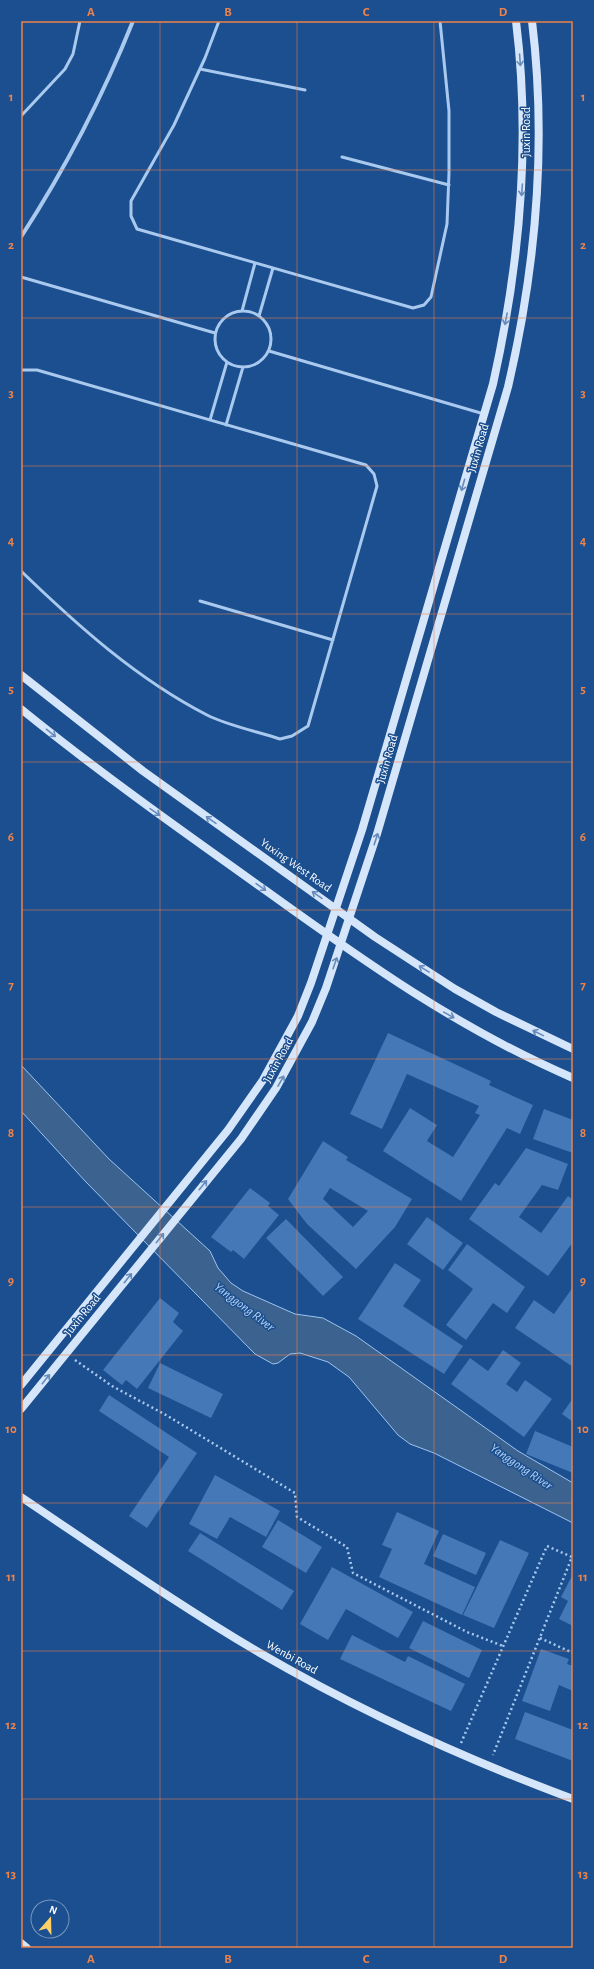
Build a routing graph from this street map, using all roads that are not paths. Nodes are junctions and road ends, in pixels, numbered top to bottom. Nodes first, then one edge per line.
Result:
1 (80, 21) edge
2 (132, 21) edge
3 (219, 21) edge
4 (440, 21) edge
5 (516, 21) edge
6 (532, 21) edge
7 (200, 69) junction
8 (305, 90) dead end
9 (21, 116) edge
10 (342, 157) dead end
11 (449, 185) junction
12 (21, 237) edge
13 (256, 263) junction
14 (273, 268) junction
15 (21, 277) edge
16 (242, 311) junction
17 (259, 316) junction
18 (215, 334) junction
19 (269, 351) junction
20 (227, 362) junction
21 (242, 367) junction
22 (21, 370) edge
23 (484, 414) junction
24 (210, 420) junction
25 (226, 424) junction
26 (21, 571) edge
27 (200, 601) dead end
28 (333, 640) junction
29 (21, 675) edge
30 (21, 709) edge
31 (337, 909) junction
32 (350, 919) junction
33 (328, 935) junction
34 (341, 945) junction
35 (573, 1049) edge
36 (573, 1078) edge
37 (21, 1385) edge
38 (21, 1409) edge
39 (21, 1497) edge
40 (573, 1799) edge
41 (21, 1943) edge
42 (27, 1948) edge

1 - 9 lane
2 - 12 street
3 - 7 lane
4 - 11 lane
5 -> 23 main road, Juxin Road
32 -> 6 main road, Juxin Road
7 - 8 lane
7 - 13 lane
10 - 11 lane
11 - 14 lane
13 - 14 lane
13 - 16 lane
14 - 17 lane
15 - 18 lane
16 - 17 lane
16 - 18 lane
17 - 19 lane
18 - 20 lane
19 - 21 lane
19 - 23 lane
20 - 21 lane
20 - 24 lane
21 - 25 lane
22 - 24 lane
23 -> 31 main road, Juxin Road
24 - 25 lane
25 - 28 lane
26 - 28 lane
27 - 28 lane
31 -> 29 main road, Yuxing West Road
30 -> 33 main road
31 - 32 main road, Yuxing West Road
31 - 33 main road, Juxin Road
32 - 34 main road, Juxin Road
35 -> 32 main road, Yuxing West Road
33 - 34 main road
33 - 37 main road, Juxin Road
34 -> 36 main road
38 -> 34 main road, Juxin Road
39 - 40 main road, Wenbi Road
41 - 42 main road

